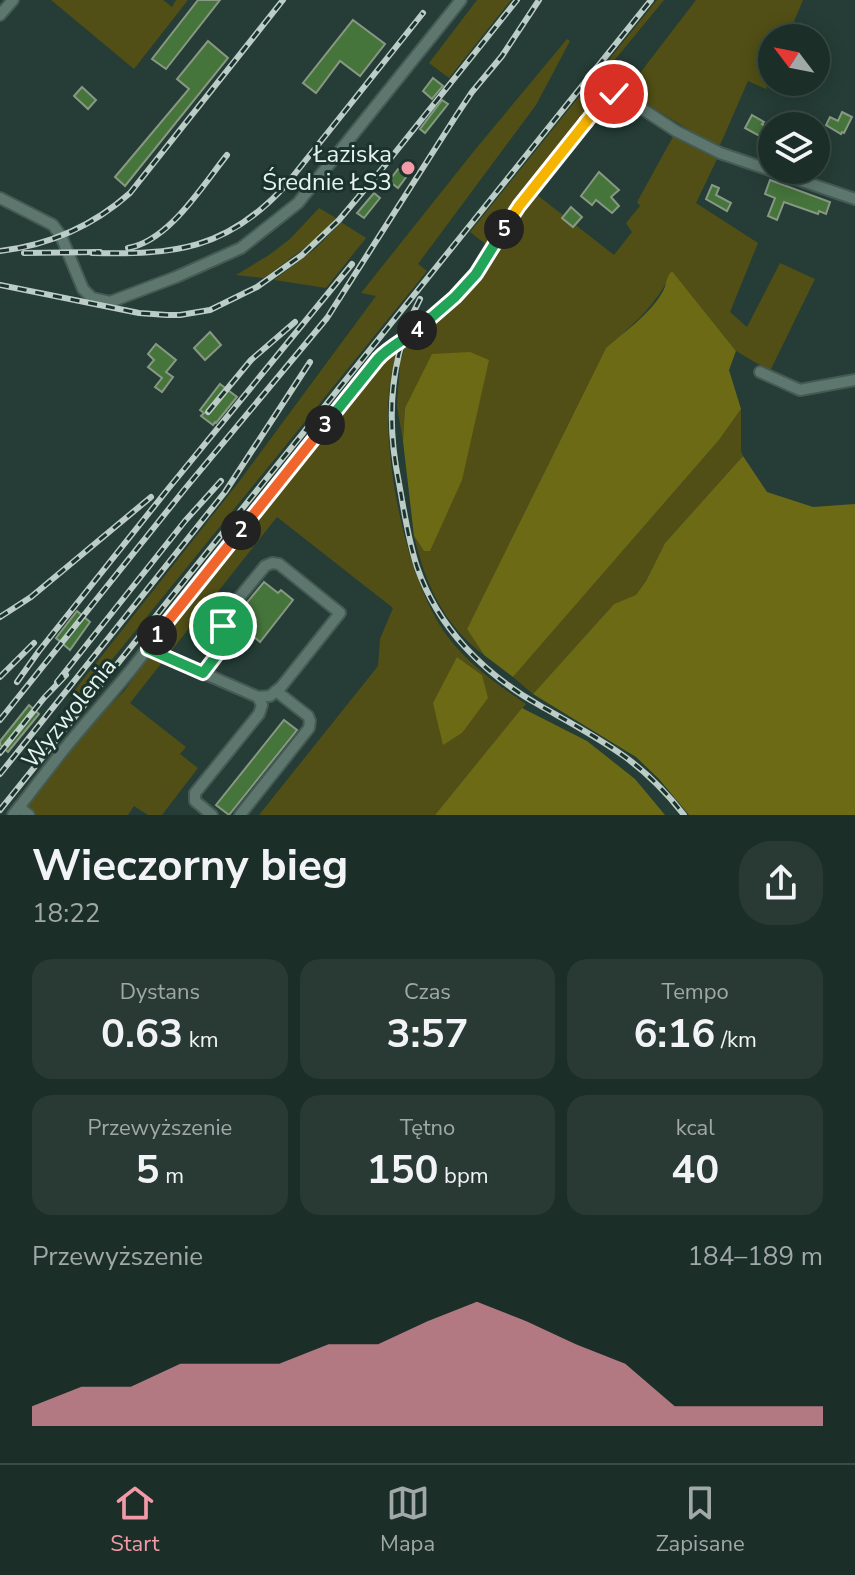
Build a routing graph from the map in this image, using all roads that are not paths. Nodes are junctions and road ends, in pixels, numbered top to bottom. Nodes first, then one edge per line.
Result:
1 (13, 0) edge
2 (461, 0) edge
3 (0, 15) edge
4 (0, 198) edge
5 (855, 199) edge
6 (760, 372) dead end
7 (855, 380) edge
8 (148, 649) junction
9 (203, 673) junction
10 (276, 691) junction
11 (258, 697) junction
12 (16, 811) edge
13 (29, 815) edge
14 (212, 815) edge
15 (240, 815) edge

1 - 3 street
2 - 4 street
5 - 8 street, Wyzwolenia
6 - 7 street
8 - 9 street
8 - 12 street, Wyzwolenia
9 - 10 street
9 - 11 street
10 - 11 street
10 - 15 street
11 - 14 street
12 - 13 street

